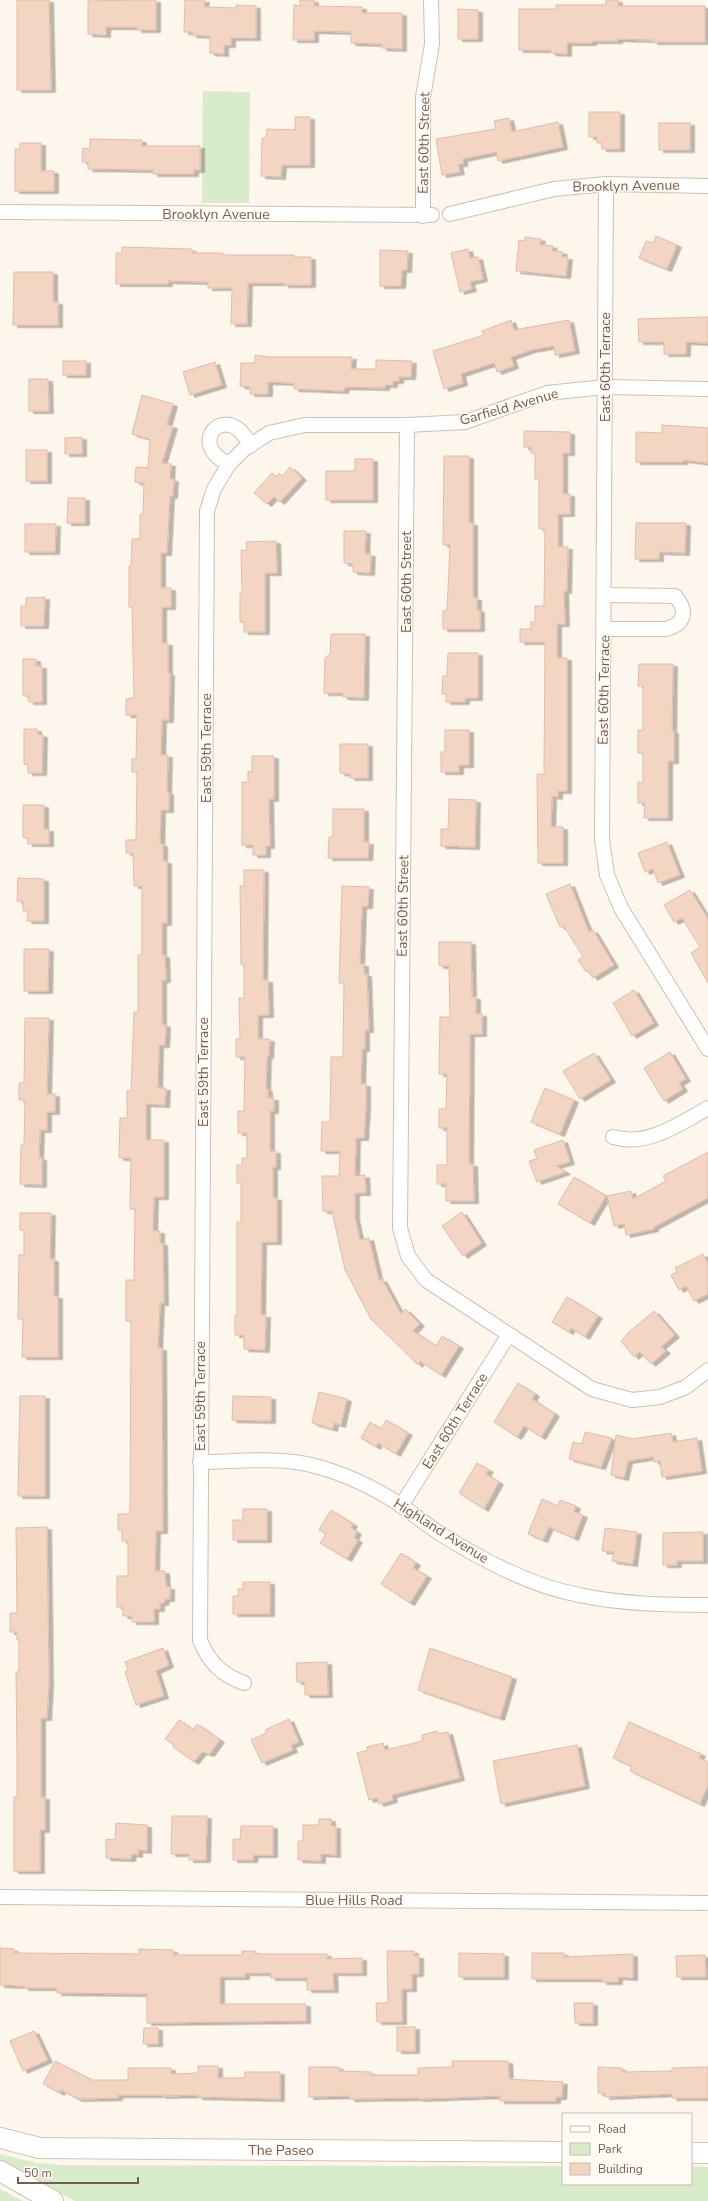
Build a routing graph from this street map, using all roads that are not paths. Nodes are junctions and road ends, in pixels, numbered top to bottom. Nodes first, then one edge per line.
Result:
1 (431, 0) edge
2 (606, 184) junction
3 (708, 186) edge
4 (0, 212) edge
5 (450, 214) dead end
6 (428, 215) joint
7 (605, 387) junction
8 (708, 389) edge
9 (407, 425) junction
10 (247, 448) junction
11 (229, 464) junction
12 (604, 595) junction
13 (604, 629) junction
14 (708, 1049) edge
15 (708, 1108) edge
16 (613, 1137) dead end
17 (508, 1336) junction
18 (708, 1370) edge
19 (200, 1462) junction
20 (401, 1506) junction
21 (708, 1605) edge
22 (244, 1683) dead end
23 (0, 1897) edge
24 (708, 1902) edge
25 (0, 2138) edge
26 (562, 2152) edge
27 (692, 2153) edge
28 (708, 2153) edge
29 (0, 2171) edge
30 (53, 2201) edge

1 - 6 street, East 60th Street
2 - 3 street, Brooklyn Avenue
2 - 5 street, Brooklyn Avenue
2 - 7 street, East 60th Terrace
4 - 6 street, Brooklyn Avenue
7 - 8 street, Garfield Avenue
7 - 9 street, Garfield Avenue
7 - 12 street, East 60th Terrace
9 - 10 street, Garfield Avenue
9 - 17 street, East 60th Street
10 - 11 street, East 59th Terrace
10 - 11 street
11 - 19 street, East 59th Terrace
12 - 13 street
12 - 13 street, East 60th Terrace
13 - 14 street, East 60th Terrace
15 - 16 street
17 - 18 street, East 60th Street
17 - 20 street, East 60th Terrace
19 - 20 street, Highland Avenue
19 - 22 street, East 59th Terrace
20 - 21 street, Highland Avenue
23 - 24 street, Blue Hills Road
25 - 26 main road, The Paseo
27 - 28 main road
29 - 30 main road

